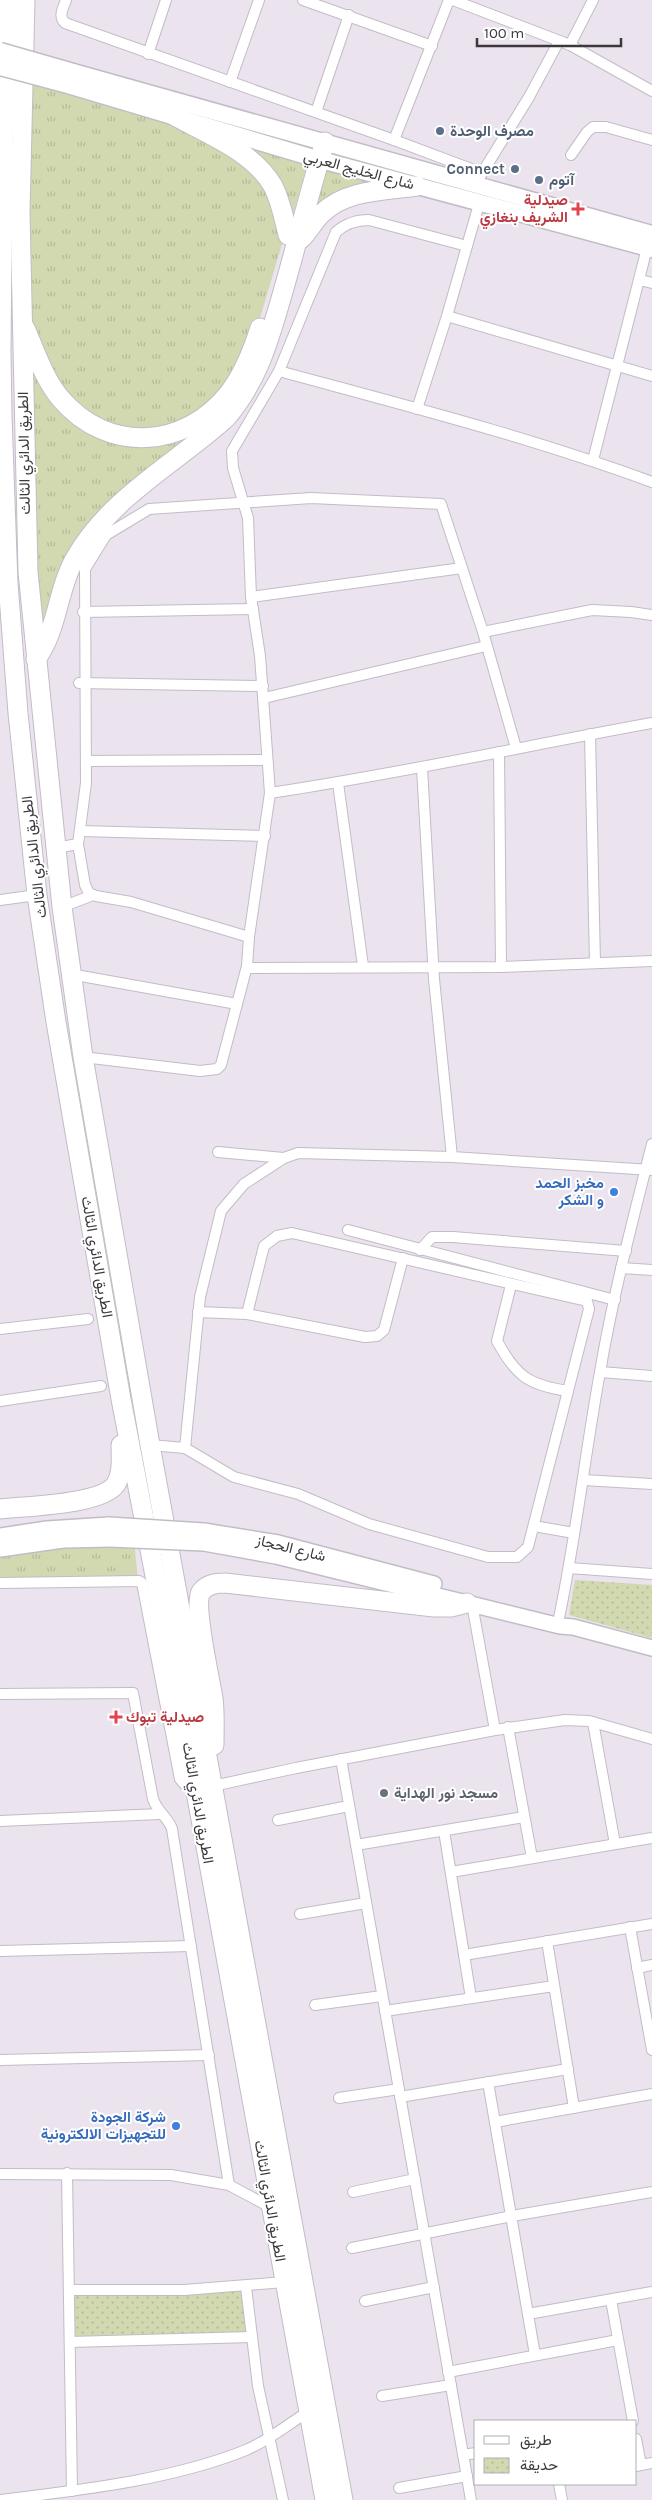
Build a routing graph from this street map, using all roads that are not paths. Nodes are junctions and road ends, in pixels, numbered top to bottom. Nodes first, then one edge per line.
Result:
1 (9, 0) edge
2 (25, 0) edge
3 (66, 0) edge
4 (166, 0) edge
5 (259, 0) edge
6 (303, 0) edge
7 (449, 0) edge
8 (453, 0) edge
9 (593, 0) edge
10 (349, 16) junction
11 (559, 41) junction
12 (570, 45) junction
13 (432, 46) junction
14 (0, 51) edge
15 (148, 54) junction
16 (0, 67) edge
17 (70, 78) junction
18 (230, 82) junction
19 (652, 91) edge
20 (316, 112) junction
21 (173, 115) junction
22 (394, 140) junction
23 (652, 140) edge
24 (317, 149) junction
25 (571, 155) dead end
26 (478, 179) junction
27 (417, 186) junction
28 (479, 204) junction
29 (292, 240) junction
30 (650, 243) edge
31 (467, 246) junction
32 (640, 280) junction
33 (652, 283) edge
34 (447, 316) junction
35 (22, 320) junction
36 (618, 367) junction
37 (278, 371) junction
38 (652, 376) edge
39 (417, 409) junction
40 (593, 460) junction
41 (652, 482) edge
42 (244, 502) junction
43 (462, 568) junction
44 (251, 597) junction
45 (254, 609) junction
46 (83, 612) junction
47 (652, 615) edge
48 (483, 632) junction
49 (486, 646) junction
50 (36, 659) junction
51 (81, 683) junction
52 (263, 686) junction
53 (264, 698) junction
54 (652, 723) edge
55 (590, 734) junction
56 (516, 748) junction
57 (499, 752) junction
58 (267, 760) junction
59 (86, 761) junction
60 (422, 768) junction
61 (338, 783) junction
62 (270, 793) junction
63 (80, 831) junction
64 (265, 836) junction
65 (78, 844) junction
66 (55, 848) junction
67 (37, 894) junction
68 (93, 895) junction
69 (2, 897) edge
70 (62, 907) junction
71 (249, 937) junction
72 (652, 961) edge
73 (595, 963) junction
74 (247, 966) junction
75 (363, 966) junction
76 (433, 966) junction
77 (501, 966) junction
78 (70, 974) junction
79 (237, 1004) junction
80 (83, 1057) junction
81 (652, 1144) edge
82 (218, 1152) dead end
83 (452, 1156) junction
84 (284, 1158) junction
85 (649, 1170) edge
86 (348, 1230) dead end
87 (420, 1250) junction
88 (626, 1251) junction
89 (403, 1258) junction
90 (621, 1268) junction
91 (652, 1270) edge
92 (511, 1285) junction
93 (615, 1300) junction
94 (198, 1312) junction
95 (246, 1314) junction
96 (88, 1319) dead end
97 (0, 1329) edge
98 (600, 1372) junction
99 (652, 1376) edge
100 (101, 1386) dead end
101 (568, 1391) junction
102 (122, 1399) junction
103 (0, 1401) edge
104 (150, 1445) junction
105 (185, 1448) junction
106 (583, 1480) junction
107 (652, 1484) edge
108 (0, 1509) edge
109 (534, 1526) junction
110 (109, 1532) junction
111 (574, 1533) junction
112 (0, 1536) edge
113 (204, 1537) junction
114 (0, 1548) edge
115 (569, 1568) junction
116 (652, 1574) edge
117 (0, 1583) edge
118 (469, 1604) junction
119 (559, 1618) junction
120 (573, 1627) junction
121 (652, 1648) edge
122 (0, 1694) edge
123 (593, 1722) junction
124 (508, 1728) junction
125 (495, 1730) junction
126 (652, 1739) edge
127 (341, 1759) junction
128 (206, 1783) junction
129 (349, 1806) junction
130 (160, 1814) junction
131 (524, 1817) junction
132 (278, 1820) dead end
133 (0, 1821) edge
134 (444, 1831) junction
135 (652, 1838) edge
136 (615, 1844) junction
137 (356, 1845) junction
138 (532, 1858) junction
139 (451, 1872) junction
140 (366, 1903) junction
141 (300, 1914) dead end
142 (652, 1924) edge
143 (630, 1927) junction
144 (547, 1941) junction
145 (191, 1946) junction
146 (0, 1951) edge
147 (464, 1955) junction
148 (652, 1965) edge
149 (637, 1968) junction
150 (554, 1986) junction
151 (382, 1996) junction
152 (471, 1998) junction
153 (315, 2005) dead end
154 (385, 2011) junction
155 (652, 2050) edge
156 (209, 2055) junction
157 (0, 2060) edge
158 (568, 2069) junction
159 (488, 2082) junction
160 (400, 2093) junction
161 (652, 2094) edge
162 (339, 2098) dead end
163 (574, 2108) junction
164 (496, 2122) junction
165 (67, 2173) junction
166 (0, 2174) edge
167 (274, 2175) junction
168 (415, 2179) junction
169 (228, 2185) junction
170 (353, 2192) dead end
171 (652, 2192) edge
172 (270, 2207) junction
173 (512, 2216) junction
174 (424, 2233) junction
175 (352, 2248) dead end
176 (284, 2282) junction
177 (246, 2286) junction
178 (434, 2287) junction
179 (69, 2290) junction
180 (652, 2292) edge
181 (611, 2300) junction
182 (365, 2301) dead end
183 (528, 2314) junction
184 (252, 2337) junction
185 (618, 2340) junction
186 (70, 2342) junction
187 (535, 2356) junction
188 (448, 2372) junction
189 (451, 2385) junction
190 (382, 2396) dead end
191 (308, 2412) junction
192 (633, 2420) edge
193 (268, 2437) junction
194 (637, 2452) edge
195 (474, 2453) edge
196 (463, 2455) junction
197 (652, 2463) edge
198 (638, 2466) edge
199 (467, 2476) junction
200 (559, 2485) edge
201 (399, 2488) dead end
202 (72, 2491) junction
203 (0, 2500) edge
204 (283, 2500) edge
205 (325, 2500) edge
206 (343, 2500) edge
207 (471, 2500) edge
208 (562, 2500) edge

1 - 67 highway, الطريق الدائري الثالث
2 - 35 highway, الطريق الدائري الثالث
3 - 15 street
4 - 15 street
5 - 18 street
6 - 10 street
7 - 13 street
8 - 11 street
9 - 12 street
10 - 13 street
10 - 20 street
11 - 12 street
11 - 26 street
12 - 19 street
13 - 22 street
14 - 17 main road, bridge
15 - 18 street
16 - 17 main road, bridge
17 - 21 main road, شارع الخليج العربي
17 - 24 main road, شارع الخليج العربي
18 - 20 street
20 - 22 street
21 - 24 main road, شارع الخليج العربي
21 - 29 highway
22 - 26 street
23 - 25 street
24 - 26 main road, شارع الخليج العربي
24 - 27 main road, شارع الخليج العربي
24 - 29 highway
26 - 30 main road, شارع الخليج العربي
27 - 28 main road, شارع الخليج العربي
27 - 29 highway
28 - 30 main road, شارع الخليج العربي
28 - 31 street
29 - 35 highway
29 - 50 highway
30 - 32 street
31 - 34 street
31 - 37 street
32 - 33 street
32 - 36 street
34 - 36 street
34 - 39 street
35 - 50 highway, الطريق الدائري الثالث
36 - 38 street
36 - 40 street
37 - 39 street
37 - 42 street
39 - 40 street
40 - 41 street
42 - 43 street
42 - 44 street
42 - 46 street
43 - 44 street
43 - 48 street
44 - 45 street
45 - 46 street
45 - 52 street
46 - 51 street
47 - 48 street
48 - 49 street
49 - 53 street
49 - 56 street
50 - 66 highway, الطريق الدائري الثالث
51 - 52 street
51 - 59 street
52 - 53 street
53 - 58 street
54 - 55 street
55 - 56 street
55 - 73 street
56 - 57 street
57 - 60 street
57 - 77 street
58 - 59 street
58 - 62 street
59 - 63 street
60 - 61 street
60 - 76 street
61 - 62 street
61 - 75 street
62 - 64 street
63 - 64 street
63 - 65 street
64 - 71 street
65 - 66 street
65 - 68 street
66 - 70 highway, الطريق الدائري الثالث
67 - 69 street
67 - 102 highway, الطريق الدائري الثالث
68 - 70 street
68 - 71 street
70 - 78 highway, الطريق الدائري الثالث
71 - 74 street
72 - 73 street
73 - 77 street
74 - 75 street
74 - 79 street
75 - 76 street
76 - 77 street
76 - 83 street
78 - 79 street
78 - 80 highway, الطريق الدائري الثالث
79 - 80 street
80 - 104 highway, الطريق الدائري الثالث
81 - 85 street
82 - 84 street
83 - 84 street
83 - 85 street
84 - 94 street
85 - 88 street
86 - 87 street
87 - 88 street
87 - 93 street
88 - 90 street
89 - 92 street
89 - 95 street
89 - 95 street
90 - 91 street
90 - 93 street
92 - 101 street
92 - 101 street
93 - 98 street
94 - 95 street
94 - 105 street
96 - 97 street
98 - 99 street
98 - 106 street
100 - 103 street
101 - 109 street
102 - 108 highway
102 - 128 highway, الطريق الدائري الثالث
104 - 105 street
104 - 128 highway, الطريق الدائري الثالث
105 - 109 street
106 - 107 street
106 - 111 street
109 - 111 street
110 - 112 main road, شارع الحجاز
110 - 113 main road, شارع الحجاز, bridge
110 - 114 main road, شارع الحجاز
111 - 115 street
113 - 118 main road, شارع الحجاز
113 - 119 main road, شارع الحجاز
115 - 116 street
115 - 119 street
117 - 128 street
118 - 120 main road, شارع الحجاز
118 - 125 street
118 - 128 highway
119 - 120 main road, شارع الحجاز
120 - 121 main road, شارع الحجاز
122 - 130 street
123 - 124 street
123 - 126 street
123 - 136 street
124 - 125 street
124 - 131 street
125 - 127 street
127 - 128 street
127 - 129 street
128 - 167 highway, الطريق الدائري الثالث
129 - 132 street
129 - 137 street
130 - 133 street
130 - 145 street
131 - 134 street
131 - 138 street
134 - 137 street
134 - 139 street
135 - 136 street
136 - 138 street
137 - 140 street
138 - 139 street
139 - 147 street
140 - 141 street
140 - 151 street
142 - 143 street
143 - 144 street
143 - 149 street
144 - 147 street
144 - 150 street
145 - 146 street
145 - 156 street
147 - 152 street
148 - 149 street
149 - 155 street
150 - 152 street
150 - 158 street
151 - 153 street
151 - 154 street
152 - 154 street
154 - 160 street
156 - 157 street
156 - 169 street
158 - 159 street
158 - 163 street
159 - 160 street
159 - 164 street
160 - 162 street
160 - 168 street
161 - 163 street
163 - 164 street
164 - 173 street
165 - 166 street
165 - 169 street
165 - 179 street
167 - 172 highway, الطريق الدائري الثالث
167 - 206 highway, الطريق الدائري الثالث
168 - 170 street
168 - 174 street
169 - 172 street
171 - 173 street
172 - 176 highway, الطريق الدائري الثالث
173 - 174 street
173 - 183 street
174 - 175 street
174 - 178 street
176 - 177 street
176 - 191 highway, الطريق الدائري الثالث
177 - 179 street
177 - 184 street
178 - 182 street
178 - 188 street
179 - 186 street
180 - 181 street
181 - 183 street
181 - 185 street
183 - 187 street
184 - 186 street
184 - 193 street
185 - 187 street
185 - 192 street
186 - 202 street
187 - 188 street
188 - 189 street
189 - 190 street
189 - 196 street
191 - 193 street
191 - 205 highway, الطريق الدائري الثالث
193 - 202 street
193 - 204 street
194 - 198 street
195 - 196 street
196 - 199 street
197 - 198 street
199 - 201 street
199 - 207 street
200 - 208 street
202 - 203 street

